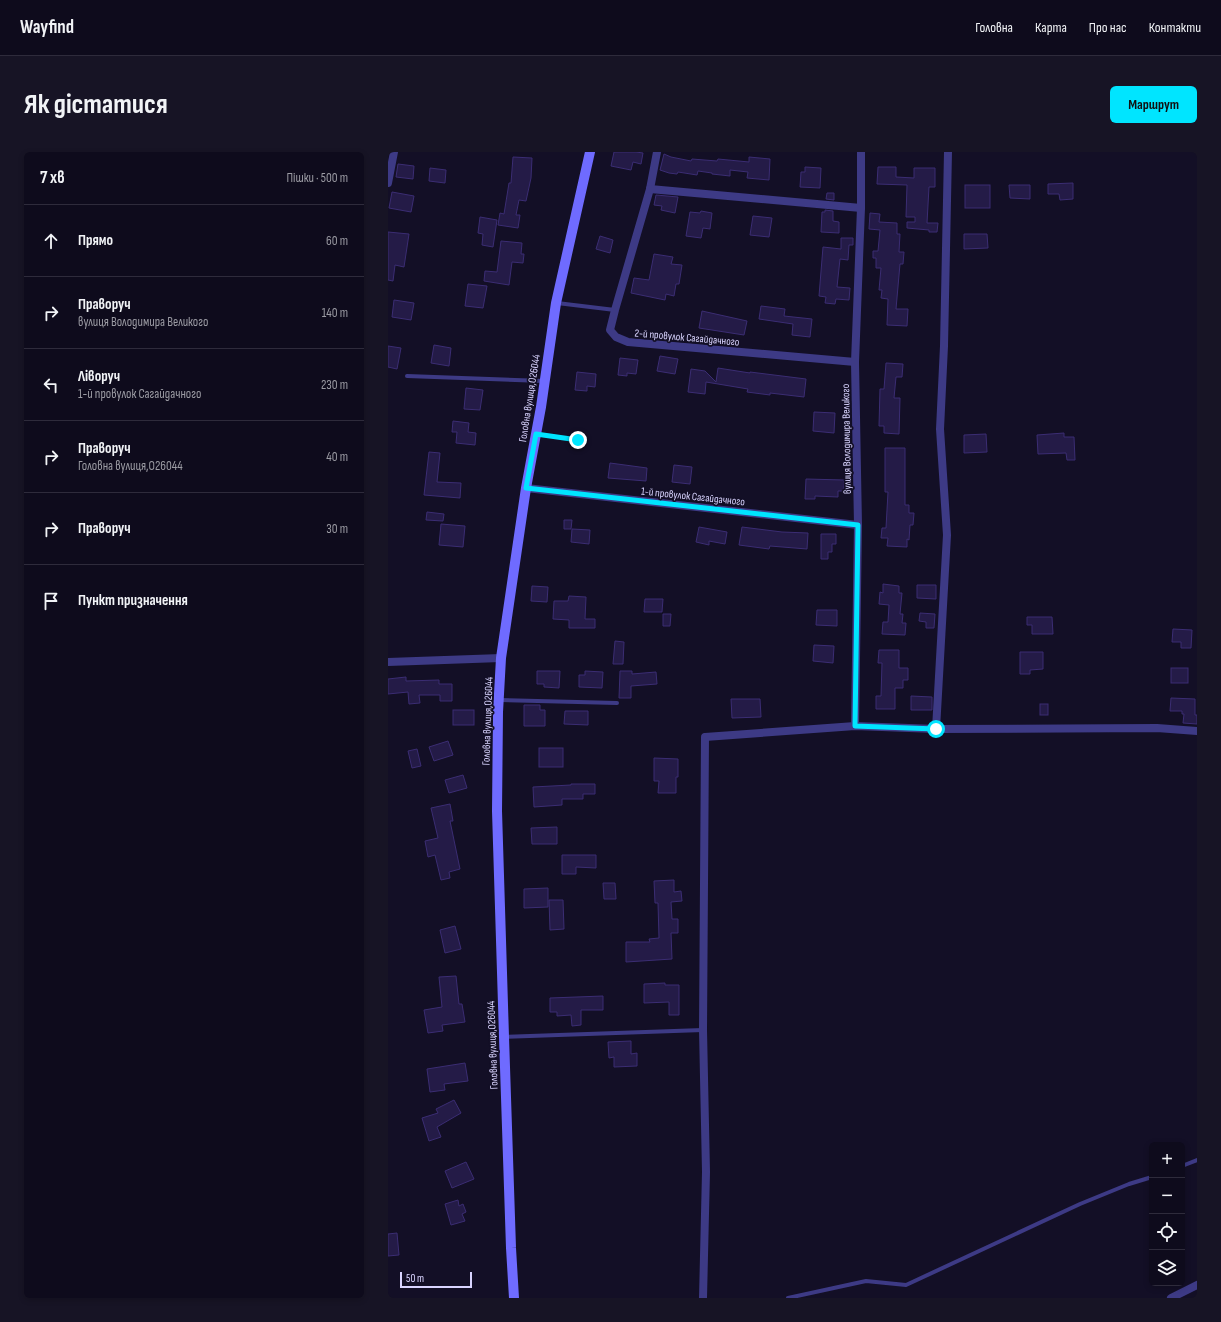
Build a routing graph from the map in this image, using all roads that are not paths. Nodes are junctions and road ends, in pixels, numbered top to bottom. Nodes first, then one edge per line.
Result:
1 (394, 152) edge
2 (590, 152) edge
3 (657, 152) edge
4 (861, 152) edge
5 (948, 152) edge
6 (388, 183) edge
7 (650, 189) junction
8 (861, 208) junction
9 (556, 303) junction
10 (614, 310) junction
11 (855, 362) junction
12 (407, 376) dead end
13 (544, 381) junction
14 (526, 488) junction
15 (858, 525) junction
16 (501, 658) junction
17 (388, 662) edge
18 (499, 700) junction
19 (617, 703) dead end
20 (855, 726) junction
21 (936, 729) junction
22 (1197, 731) edge
23 (703, 1030) junction
24 (504, 1037) junction
25 (1197, 1160) edge
26 (1185, 1165) edge
27 (1149, 1178) edge
28 (1197, 1285) edge
29 (514, 1298) edge
30 (703, 1298) edge
31 (788, 1298) edge
32 (1171, 1298) edge

1 - 6 street
2 - 9 main road, Головна вулиця,О26044
3 - 7 street, 2-й провулок Сагайдачного
4 - 8 street, вулиця Володимира Великого
5 - 21 street
7 - 8 street
7 - 10 street, 2-й провулок Сагайдачного
8 - 11 street, вулиця Володимира Великого
9 - 10 lane
9 - 13 main road, Головна вулиця,О26044
10 - 11 street, 2-й провулок Сагайдачного
11 - 15 street, вулиця Володимира Великого
12 - 13 lane
13 - 14 main road, Головна вулиця,О26044
14 - 15 street, 1-й провулок Сагайдачного
14 - 16 main road, Головна вулиця,О26044
15 - 20 street, вулиця Володимира Великого
16 - 17 street
16 - 18 main road, Головна вулиця,О26044
18 - 19 lane
18 - 24 main road, Головна вулиця,О26044
20 - 21 street
20 - 23 street
21 - 22 street
23 - 24 lane
23 - 30 street
24 - 29 main road, Головна вулиця,О26044
25 - 26 lane
27 - 31 lane
28 - 32 street

